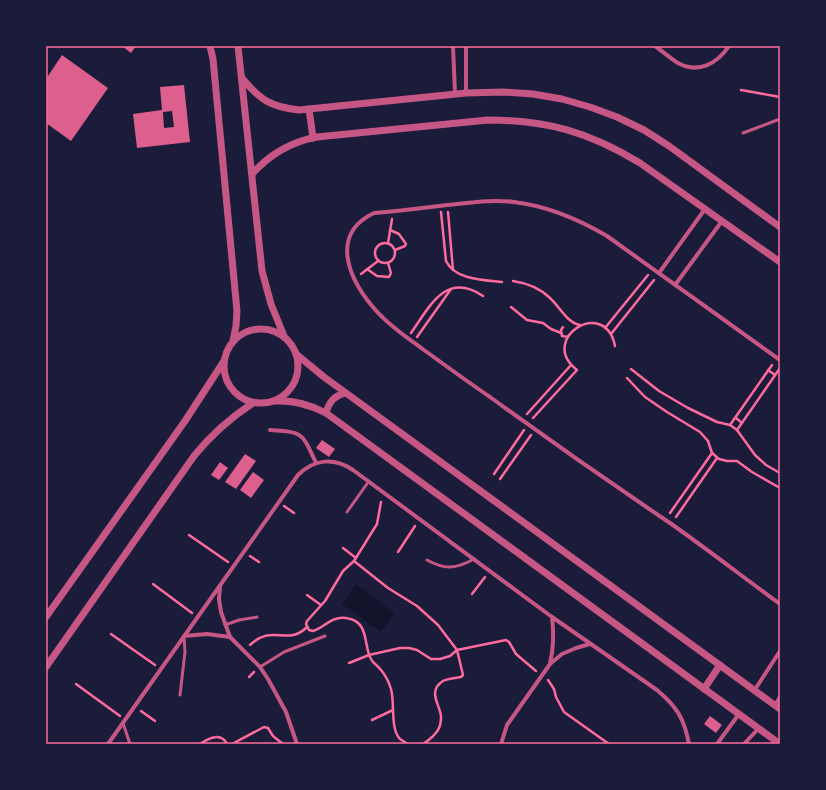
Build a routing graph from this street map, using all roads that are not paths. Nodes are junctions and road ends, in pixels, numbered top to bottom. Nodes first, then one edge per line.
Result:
1 (210, 46) edge
2 (238, 46) edge
3 (453, 46) edge
4 (466, 46) edge
5 (655, 46) edge
6 (729, 46) edge
7 (242, 78) junction
8 (466, 93) junction
9 (455, 94) junction
10 (309, 109) junction
11 (780, 119) edge
12 (743, 133) dead end
13 (313, 138) junction
14 (252, 174) junction
15 (705, 209) junction
16 (722, 221) junction
17 (780, 227) edge
18 (780, 262) edge
19 (659, 273) junction
20 (675, 285) junction
21 (284, 336) junction
22 (233, 341) junction
23 (296, 354) junction
24 (778, 359) edge
25 (224, 361) junction
26 (345, 393) junction
27 (275, 401) junction
28 (253, 403) junction
29 (326, 413) junction
30 (270, 430) dead end
31 (316, 463) junction
32 (369, 481) junction
33 (347, 512) dead end
34 (474, 559) junction
35 (427, 560) dead end
36 (220, 586) junction
37 (780, 604) edge
38 (552, 616) junction
39 (46, 617) edge
40 (257, 617) dead end
41 (225, 625) junction
42 (184, 636) junction
43 (325, 636) dead end
44 (230, 637) junction
45 (590, 644) junction
46 (780, 651) edge
47 (550, 664) junction
48 (720, 666) junction
49 (46, 667) edge
50 (260, 667) junction
51 (704, 689) junction
52 (754, 691) junction
53 (180, 695) dead end
54 (780, 697) edge
55 (777, 707) edge
56 (739, 714) junction
57 (124, 721) junction
58 (758, 729) junction
59 (108, 744) edge
60 (130, 744) edge
61 (297, 744) edge
62 (501, 744) edge
63 (689, 744) edge
64 (719, 744) edge
65 (744, 744) edge
66 (780, 744) edge

1 - 22 street
2 - 7 street
3 - 9 street
4 - 8 street
5 - 6 street
7 - 10 street
7 - 14 street
8 - 9 street
8 - 17 street
9 - 10 street
10 - 13 street
11 - 12 lane
13 - 14 street
13 - 15 street
14 - 21 street
15 - 16 street
15 - 19 street
16 - 18 street
16 - 20 street
19 - 20 street
19 - 37 street
20 - 24 street
21 - 22 street
21 - 23 street
22 - 25 street
23 - 26 street
23 - 27 street
25 - 28 street
25 - 39 street
26 - 29 street
26 - 48 street
27 - 28 street
27 - 29 street
28 - 49 street
29 - 51 street
30 - 31 street
31 - 32 street
31 - 36 street
32 - 33 lane
32 - 34 street
34 - 35 lane
34 - 38 street
36 - 41 street
36 - 42 street
38 - 45 street
38 - 47 street
40 - 41 lane
41 - 44 street
42 - 44 street
42 - 53 lane
42 - 57 street
43 - 50 lane
44 - 50 street
45 - 47 street
45 - 63 street
46 - 52 street
47 - 62 street
48 - 51 street
48 - 52 street
50 - 61 street
51 - 56 street
52 - 55 street
54 - 55 street
56 - 58 street
56 - 64 street
57 - 59 street
57 - 60 lane
58 - 65 street
58 - 66 street

